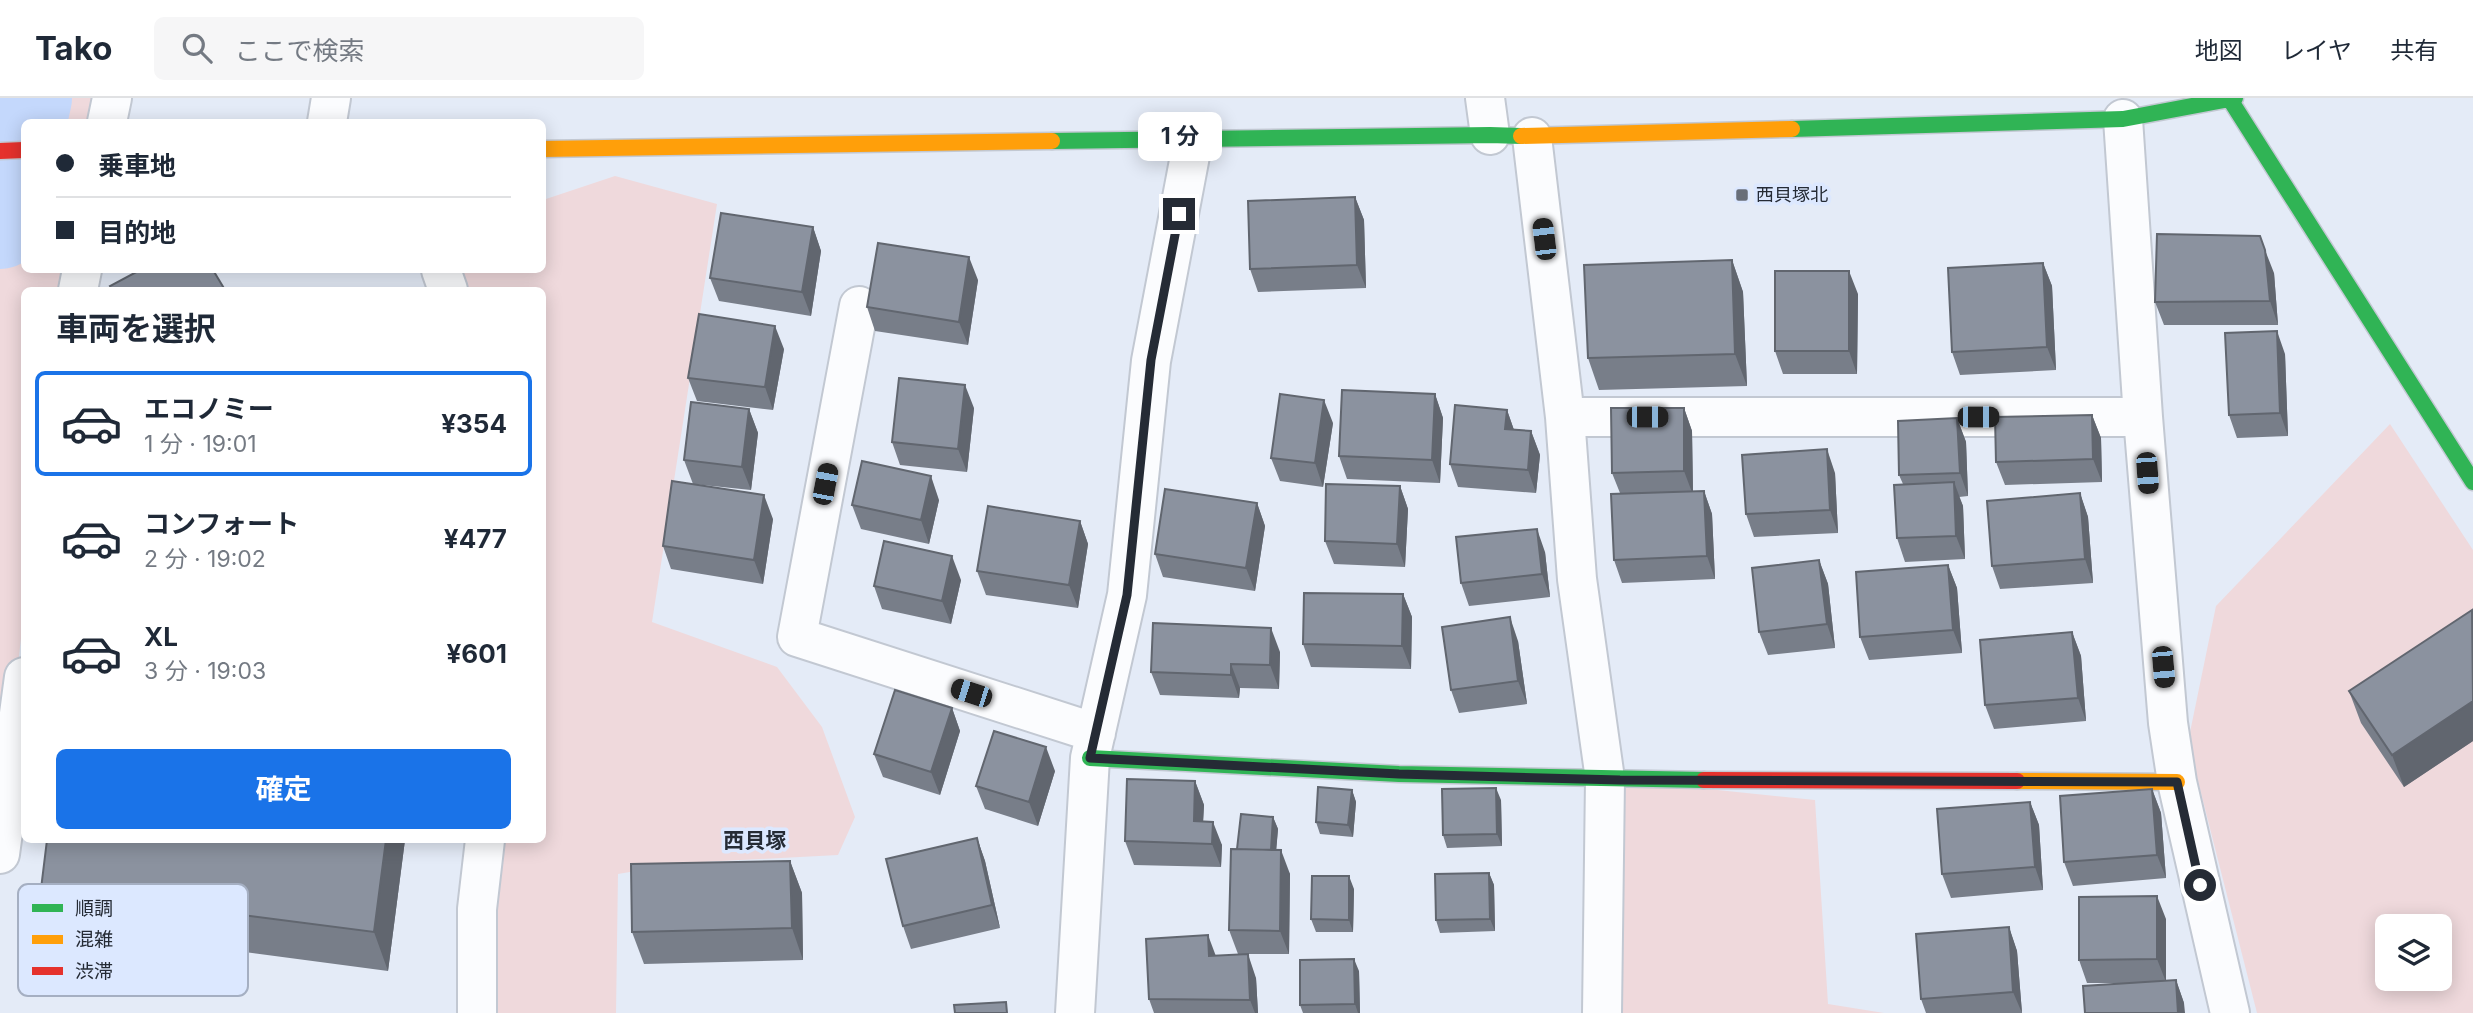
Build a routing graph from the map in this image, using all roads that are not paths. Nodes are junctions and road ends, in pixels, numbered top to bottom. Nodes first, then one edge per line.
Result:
1 (112, 98) edge
2 (331, 98) edge
3 (2231, 99) edge
4 (1487, 116) edge
5 (108, 119) edge
6 (328, 119) edge
7 (2123, 119) junction
8 (1532, 137) junction
9 (1193, 140) junction
10 (546, 149) edge
11 (21, 150) edge
12 (0, 151) edge
13 (859, 306) dead end
14 (1565, 417) junction
15 (2143, 417) junction
16 (2473, 482) edge
17 (21, 699) edge
18 (1093, 745) junction
19 (1605, 779) junction
20 (2177, 782) junction
21 (485, 843) edge
22 (0, 854) edge
23 (477, 1013) edge
24 (1075, 1013) edge
25 (1602, 1013) edge
26 (2230, 1013) edge

1 - 5 street
2 - 6 street
3 - 7 street
3 - 16 street
4 - 8 street
4 - 9 street
7 - 8 street
7 - 15 street
8 - 14 street
9 - 10 street
9 - 18 street
11 - 12 street
13 - 18 street
14 - 15 street
14 - 19 street
15 - 20 street
17 - 22 street
18 - 19 street
18 - 24 street
19 - 20 street
19 - 25 street
20 - 26 street
21 - 23 street

